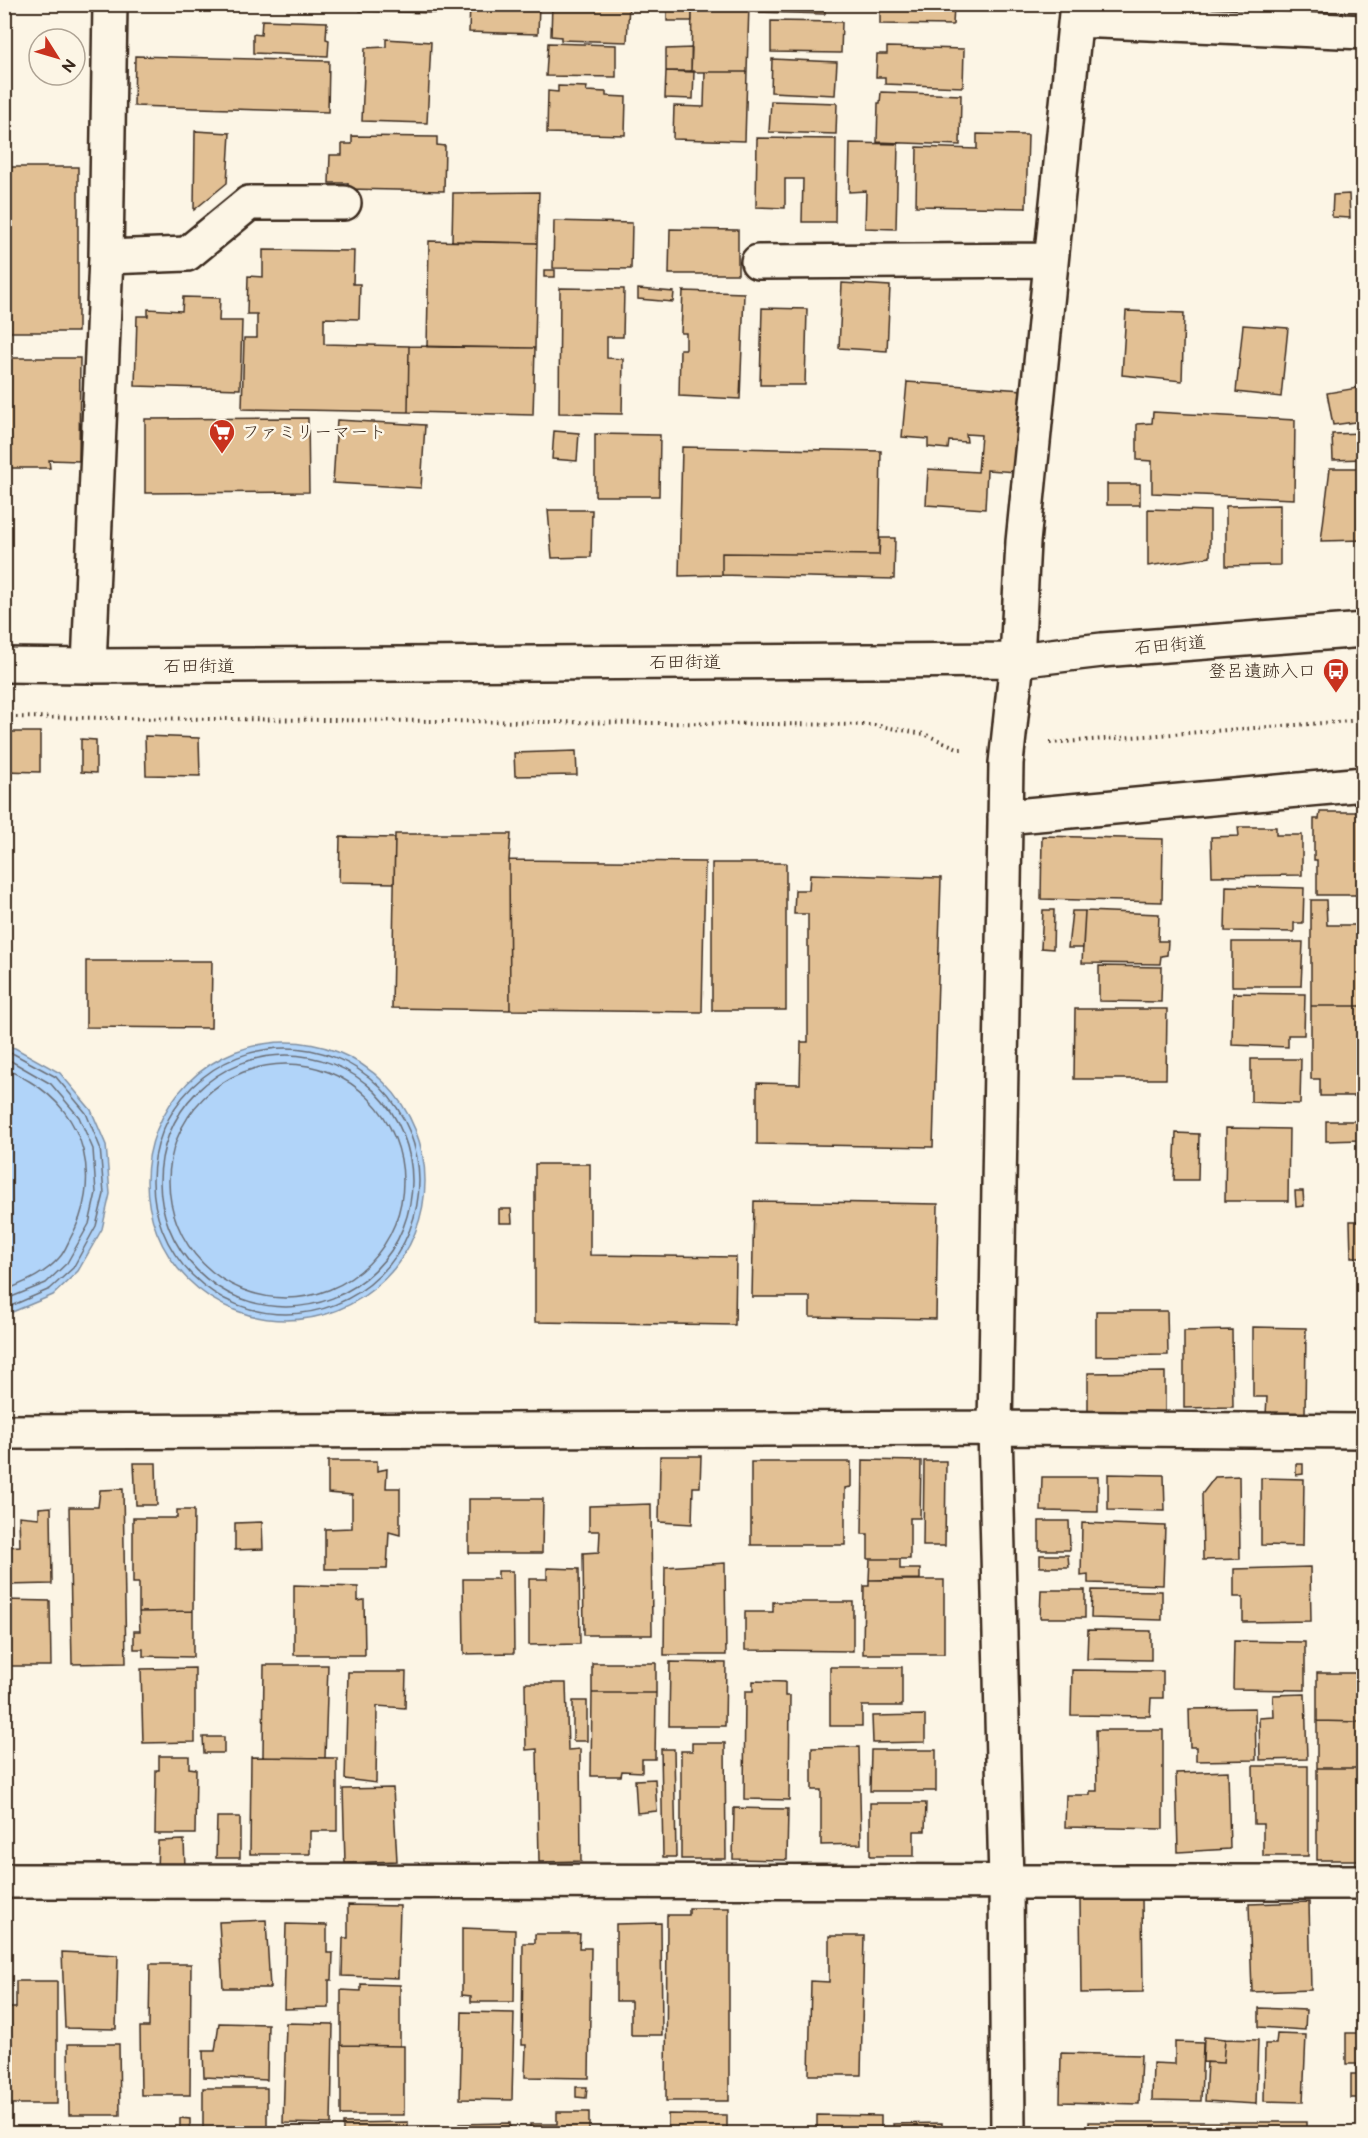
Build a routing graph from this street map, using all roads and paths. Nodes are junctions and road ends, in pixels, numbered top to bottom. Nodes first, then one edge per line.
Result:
1 (110, 4) edge
2 (1076, 12) edge
3 (1364, 32) edge
4 (344, 203) dead end
5 (106, 257) junction
6 (1051, 260) junction
7 (758, 262) dead end
8 (1364, 630) edge
9 (1017, 660) junction
10 (4, 665) edge
11 (89, 666) junction
12 (4, 717) edge
13 (1364, 720) edge
14 (1007, 746) junction
15 (1364, 784) edge
16 (1005, 817) junction
17 (995, 1428) junction
18 (1364, 1431) edge
19 (4, 1432) edge
20 (4, 1881) edge
21 (1006, 1882) junction
22 (1364, 1882) edge
23 (1008, 2133) edge

1 - 5 street
2 - 3 street
2 - 6 street
4 - 5 street
5 - 11 street
6 - 7 street
6 - 9 street
8 - 9 street, 石田街道
9 - 11 street, 石田街道
9 - 14 street
10 - 11 street, 石田街道
12 - 14 path
13 - 14 path
14 - 16 street
15 - 16 street
16 - 17 street
17 - 18 street
17 - 19 street
17 - 21 street
20 - 21 street
21 - 22 street
21 - 23 street

